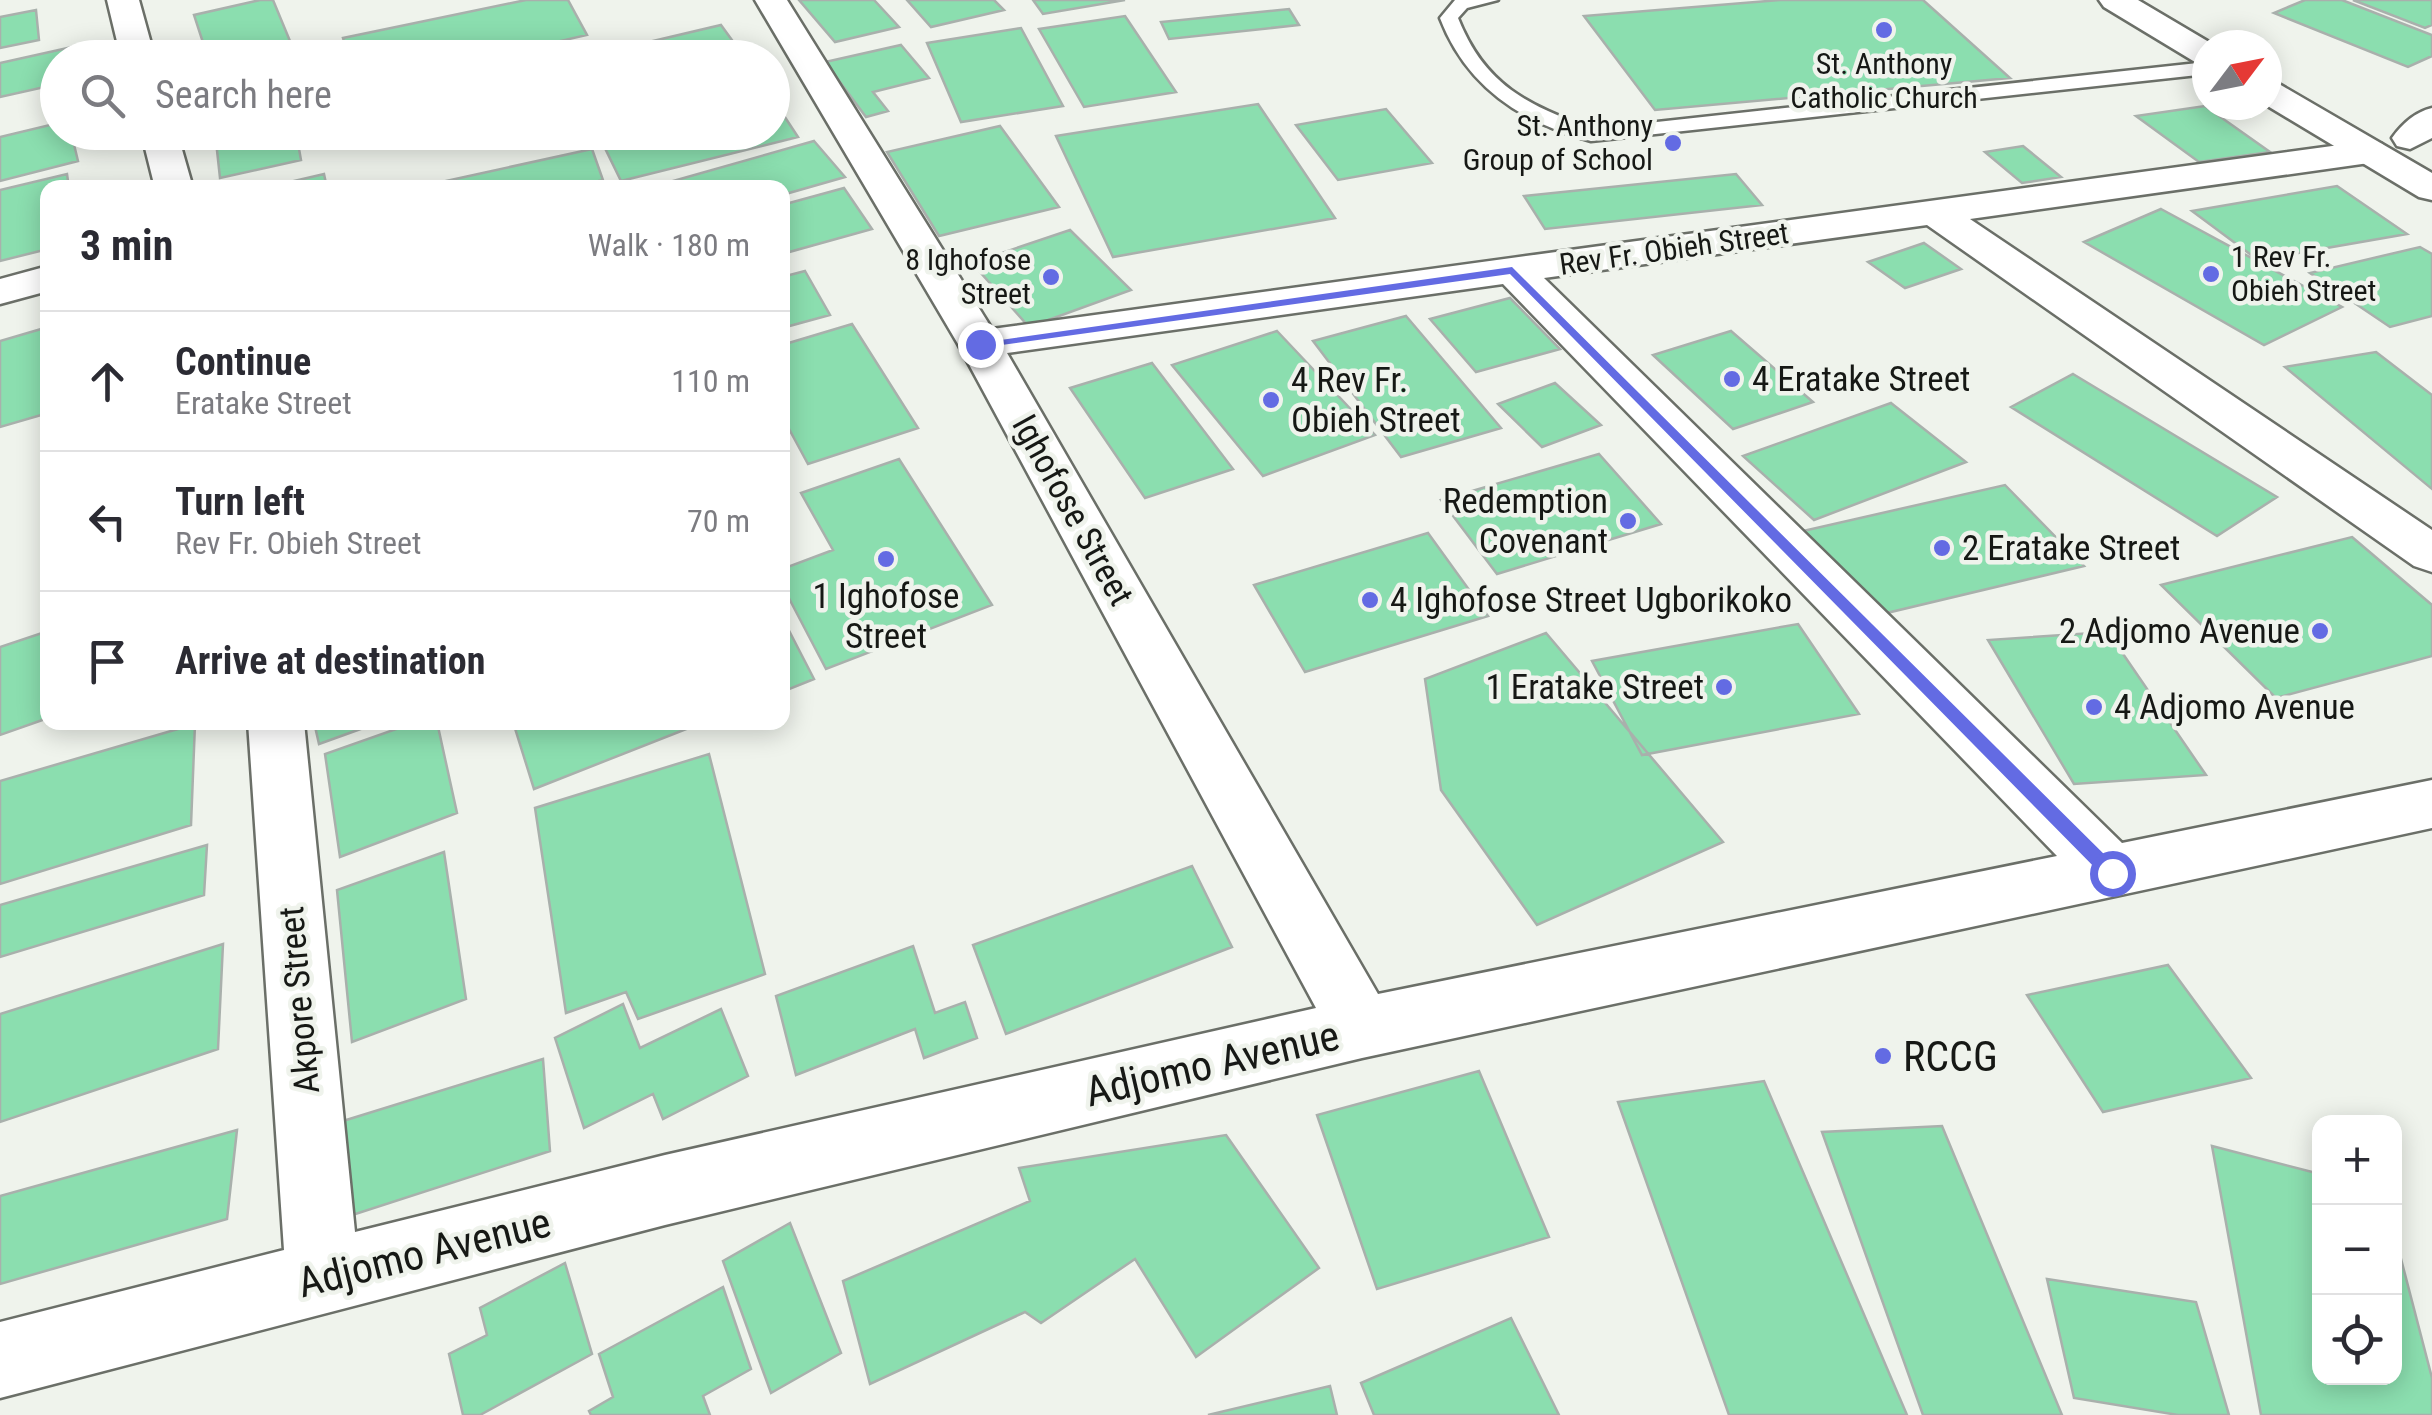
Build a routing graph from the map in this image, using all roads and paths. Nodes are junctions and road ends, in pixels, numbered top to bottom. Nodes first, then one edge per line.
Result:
1 (123, 0) edge
2 (772, 0) edge
3 (1489, 0) edge
4 (2115, 0) edge
5 (2169, 0) edge
6 (2202, 30) edge
7 (2192, 33) edge
8 (133, 40) edge
9 (2282, 64) edge
10 (2192, 70) edge
11 (2282, 100) edge
12 (2424, 136) edge
13 (164, 150) edge
14 (2368, 152) junction
15 (172, 180) edge
16 (2432, 189) edge
17 (1938, 214) junction
18 (1512, 270) junction
19 (40, 280) edge
20 (0, 292) edge
21 (980, 344) junction
22 (2432, 554) edge
23 (277, 730) edge
24 (2432, 804) edge
25 (2112, 873) junction
26 (1362, 1028) junction
27 (323, 1278) junction
28 (0, 1360) edge

1 - 8 street
2 - 21 street, Ighofose Street
3 - 10 lane
4 - 7 street
5 - 6 street
9 - 12 street
11 - 14 street
13 - 15 street
14 - 16 street
14 - 17 street, Rev Fr. Obieh Street
17 - 18 street, Rev Fr. Obieh Street
17 - 22 street
18 - 21 street, Rev Fr. Obieh Street
18 - 25 street
19 - 20 street
21 - 26 street, Ighofose Street
23 - 27 street, Akpore Street
24 - 25 street, Adjomo Avenue
25 - 26 street, Adjomo Avenue
26 - 27 street, Adjomo Avenue
27 - 28 street, Adjomo Avenue

